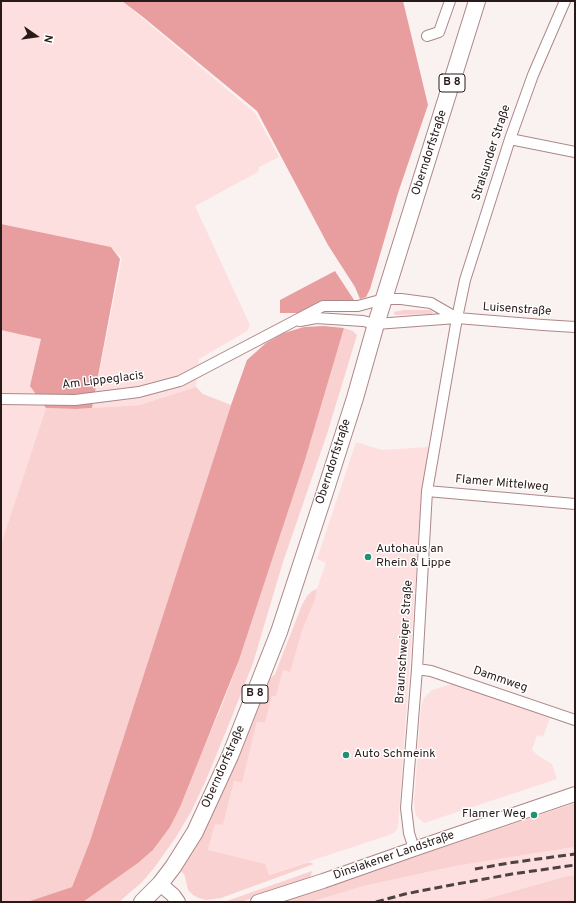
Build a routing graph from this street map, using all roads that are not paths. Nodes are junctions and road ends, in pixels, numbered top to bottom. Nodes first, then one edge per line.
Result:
1 (450, 1) edge
2 (477, 1) edge
3 (565, 1) edge
4 (427, 36) dead end
5 (510, 138) junction
6 (575, 152) edge
7 (384, 299) junction
8 (457, 318) junction
9 (370, 323) junction
10 (288, 324) junction
11 (575, 327) edge
12 (1, 399) edge
13 (427, 491) junction
14 (575, 504) edge
15 (417, 669) junction
16 (575, 720) edge
17 (575, 794) edge
18 (414, 848) junction
19 (160, 884) junction
20 (142, 902) edge
21 (178, 902) edge
22 (258, 902) edge

1 - 4 street
2 - 7 main road, Oberndorfstraße / B 8
3 - 5 street, Stralsunder Straße
5 - 6 street
5 - 8 street, Stralsunder Straße
7 - 8 street, Luisenstraße
7 - 9 main road, Oberndorfstraße / B 8
7 - 10 street, Am Lippeglacis
8 - 9 street, Luisenstraße
8 - 11 street, Luisenstraße
8 - 13 street, Braunschweiger Straße
9 - 10 street, Am Lippeglacis
9 - 19 main road, Oberndorfstraße / B 8
10 - 12 street, Am Lippeglacis
13 - 14 street, Flamer Mittelweg
13 - 15 street, Braunschweiger Straße
15 - 16 street, Dammweg
15 - 18 street, Braunschweiger Straße
17 - 18 main road, Dinslakener Landstraße
18 - 22 main road, Dinslakener Landstraße
19 - 20 main road, Oberndorfstraße / B 8
19 - 21 main road

